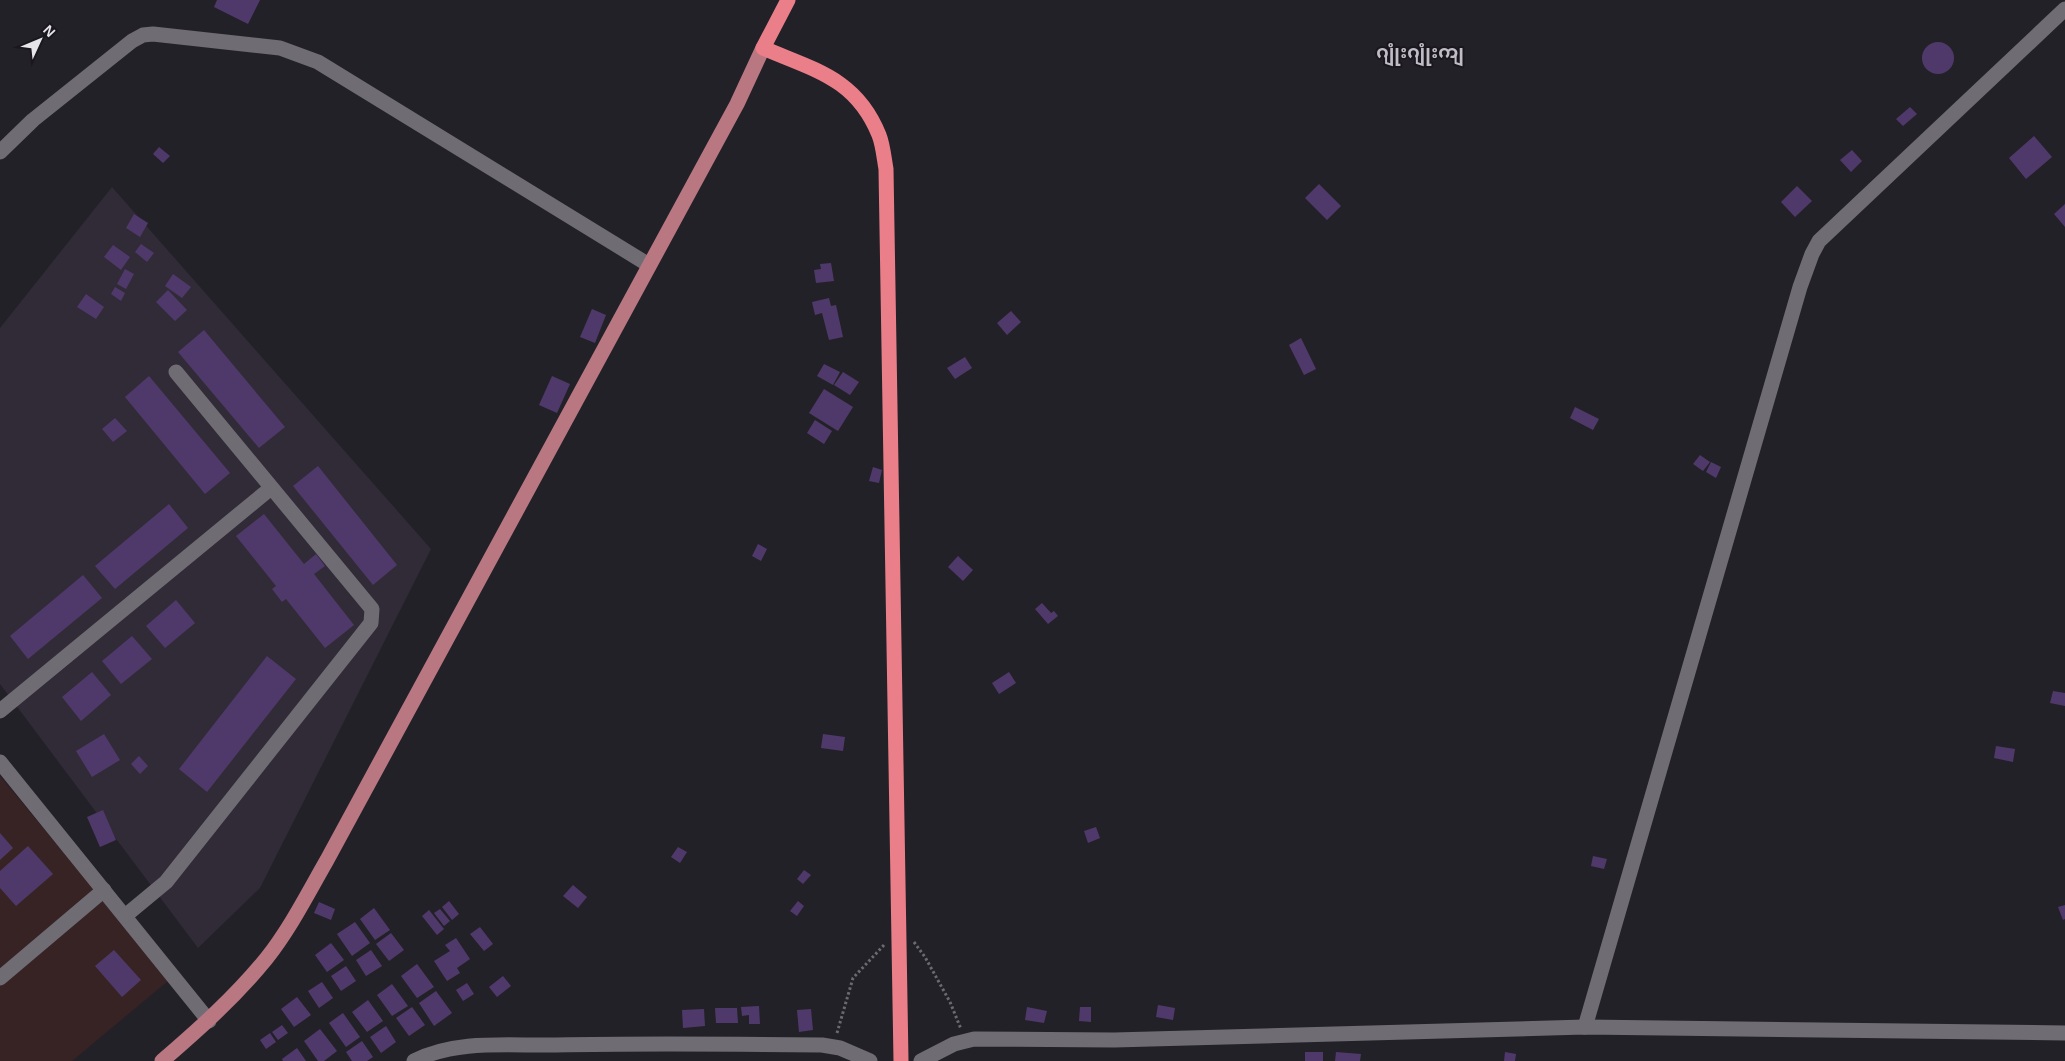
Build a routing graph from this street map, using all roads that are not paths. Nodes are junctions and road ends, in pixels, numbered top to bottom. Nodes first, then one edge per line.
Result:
1 (788, 0) edge
2 (2065, 9) edge
3 (763, 48) junction
4 (0, 152) edge
5 (649, 265) junction
6 (176, 372) dead end
7 (271, 488) junction
8 (0, 711) edge
9 (0, 762) edge
10 (104, 890) junction
11 (126, 916) junction
12 (0, 978) edge
13 (209, 1021) junction
14 (1584, 1027) junction
15 (2065, 1033) edge
16 (162, 1061) edge
17 (414, 1061) edge
18 (870, 1061) edge
19 (901, 1061) edge
20 (921, 1061) edge

1 - 3 highway
2 - 14 street
3 - 5 main road
3 - 19 highway
4 - 5 street
5 - 13 main road
6 - 7 street
7 - 8 street
7 - 11 street
9 - 10 street
10 - 11 street
10 - 12 street
11 - 13 street
13 - 16 main road
14 - 15 street
14 - 20 street
17 - 18 street

